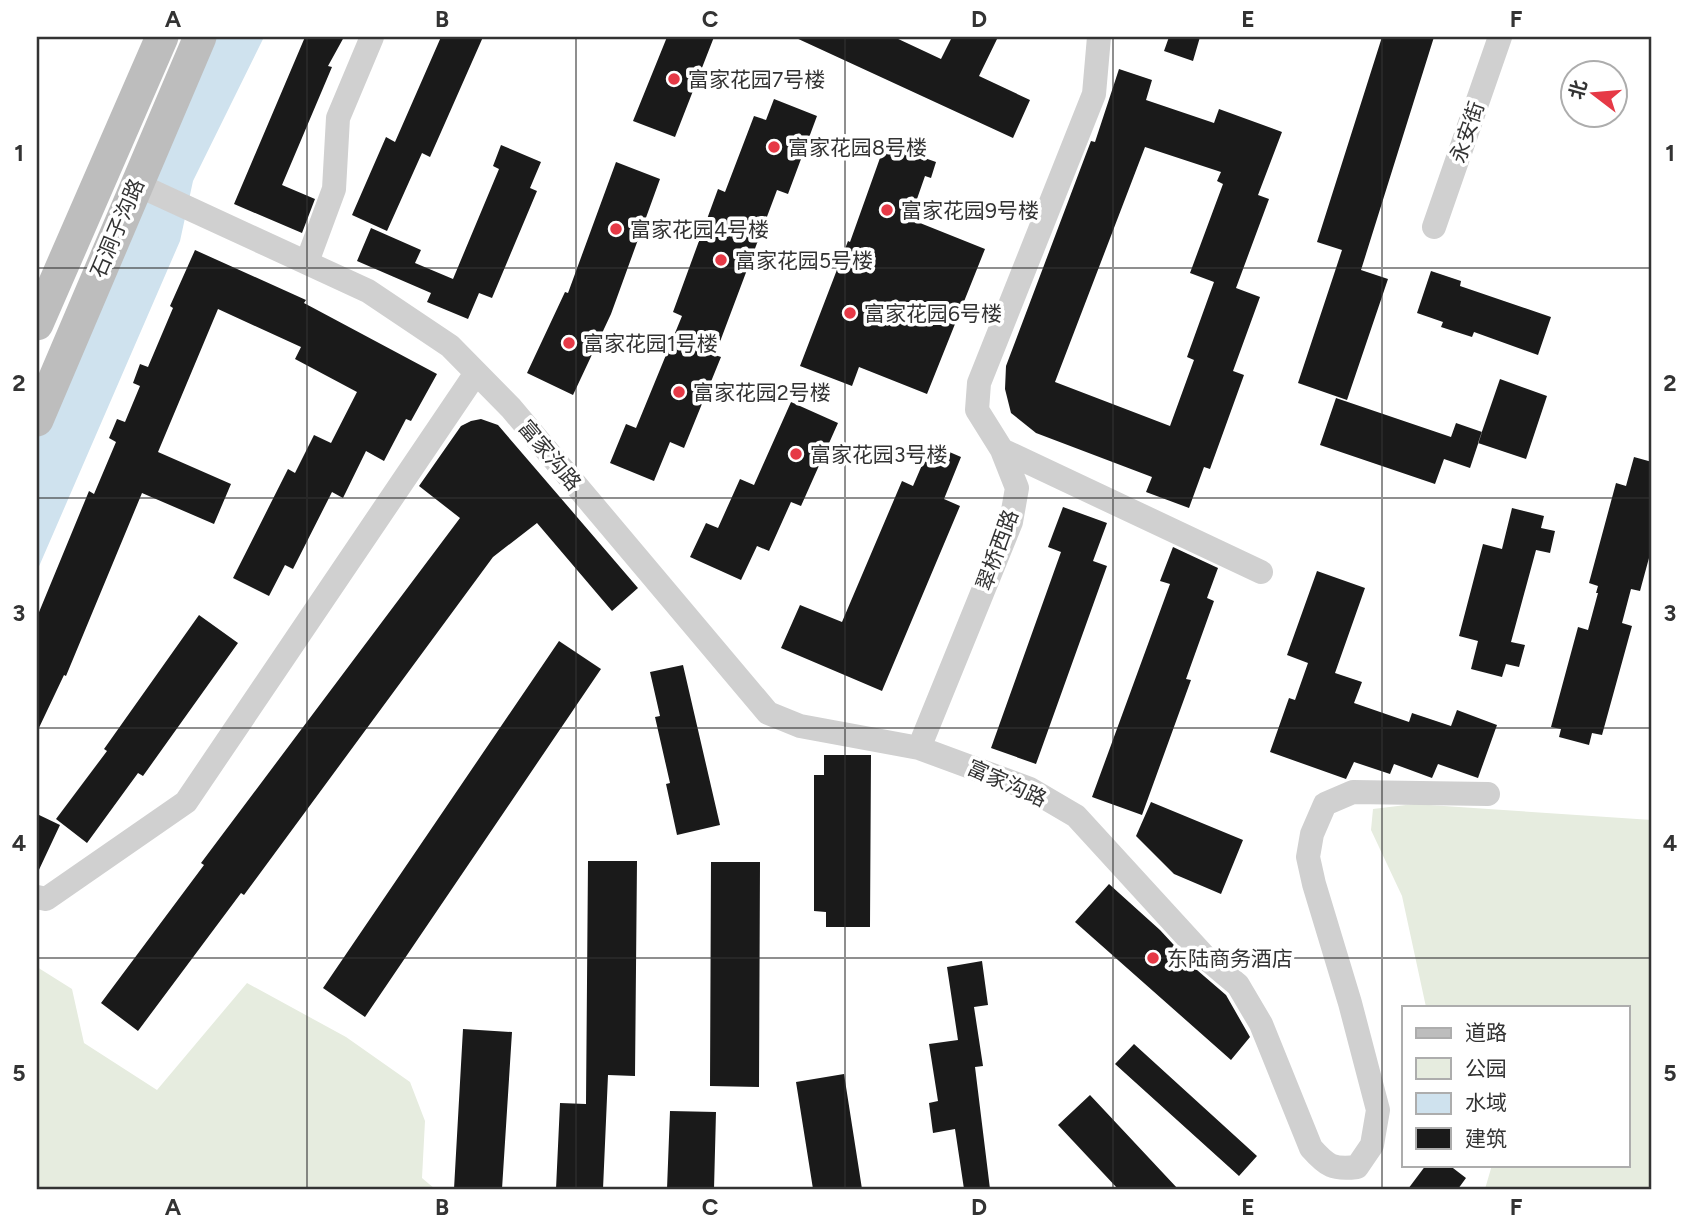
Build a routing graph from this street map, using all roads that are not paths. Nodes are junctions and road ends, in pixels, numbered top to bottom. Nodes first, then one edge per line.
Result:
1 (163, 37) edge
2 (200, 37) edge
3 (372, 37) edge
4 (1099, 37) edge
5 (1500, 37) edge
6 (140, 186) junction
7 (1434, 227) dead end
8 (307, 262) junction
9 (37, 324) edge
10 (476, 373) junction
11 (37, 420) edge
12 (1002, 450) junction
13 (1261, 572) dead end
14 (919, 748) junction
15 (1488, 794) dead end
16 (37, 897) edge

1 - 9 main road, 石洞子沟路
2 - 6 main road, 石洞子沟路
3 - 8 street
4 - 12 street, 翠桥西路
5 - 7 street, 永安街
6 - 8 street, 富家沟路
6 - 11 main road, 石洞子沟路
8 - 10 street, 富家沟路
10 - 14 street, 富家沟路
10 - 16 street
12 - 13 street
12 - 14 street, 翠桥西路
14 - 15 street, 富家沟路

